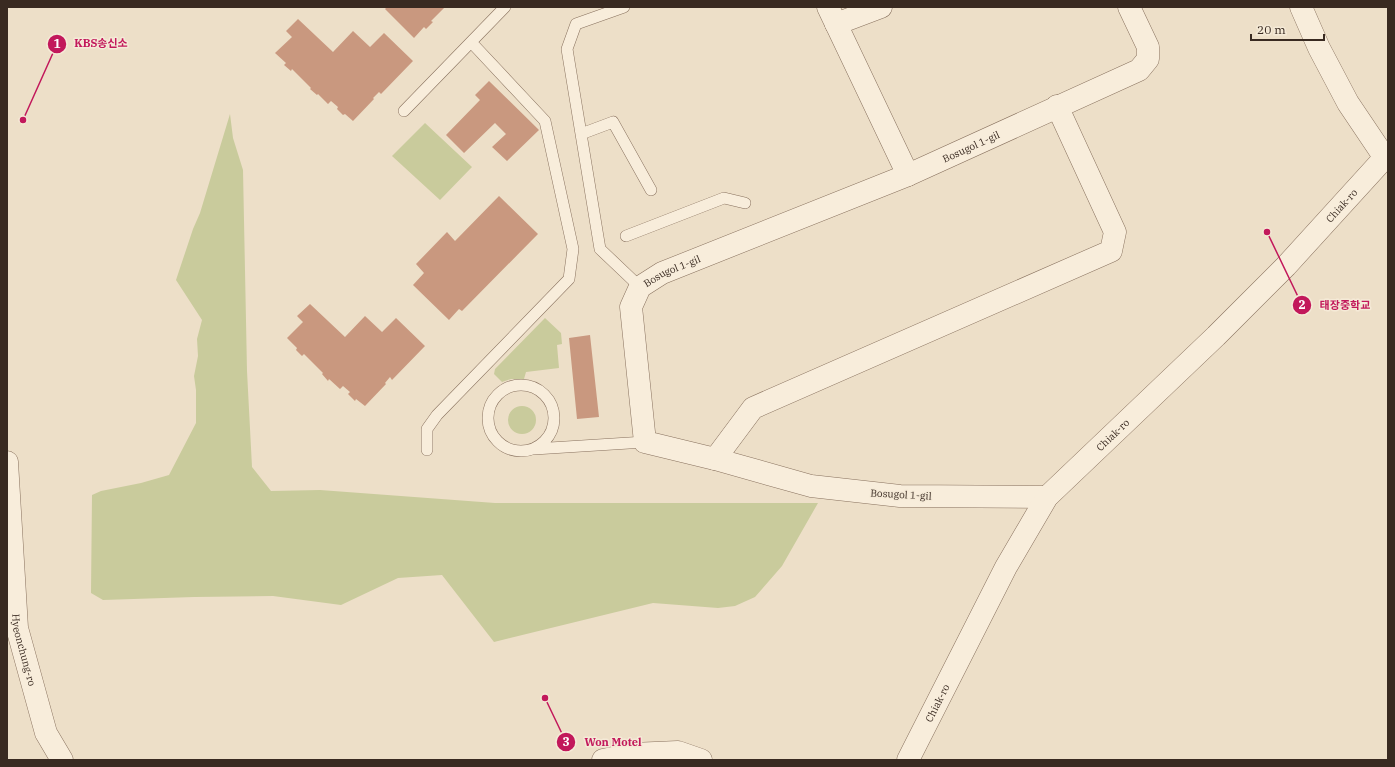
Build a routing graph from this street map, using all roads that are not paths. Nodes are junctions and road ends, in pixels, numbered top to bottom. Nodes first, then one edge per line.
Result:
1 (505, 7) edge
2 (623, 7) edge
3 (881, 7) edge
4 (1130, 7) edge
5 (1301, 7) edge
6 (832, 16) edge
7 (471, 42) junction
8 (1057, 106) junction
9 (404, 111) dead end
10 (581, 134) junction
11 (1387, 158) edge
12 (908, 175) junction
13 (651, 190) dead end
14 (745, 203) dead end
15 (626, 236) dead end
16 (640, 287) junction
17 (645, 442) junction
18 (534, 449) junction
19 (427, 450) dead end
20 (715, 459) junction
21 (7, 462) edge
22 (1047, 497) junction
23 (62, 760) edge
24 (603, 760) edge
25 (701, 760) edge
26 (908, 760) edge

1 - 7 lane
2 - 10 lane
3 - 6 street
4 - 8 street, Bosugol 1-gil
5 - 11 street
6 - 12 street
7 - 9 lane
7 - 19 lane
8 - 12 street, Bosugol 1-gil
8 - 20 street
10 - 13 lane
10 - 16 lane
11 - 22 street, Chiak-ro
12 - 16 street, Bosugol 1-gil
14 - 15 lane
16 - 17 street, Bosugol 1-gil
17 - 18 lane
17 - 20 street, Bosugol 1-gil
18 - 18 lane
20 - 22 street, Bosugol 1-gil
21 - 23 street, Hyeonchung-ro
22 - 26 street, Chiak-ro
24 - 25 street

